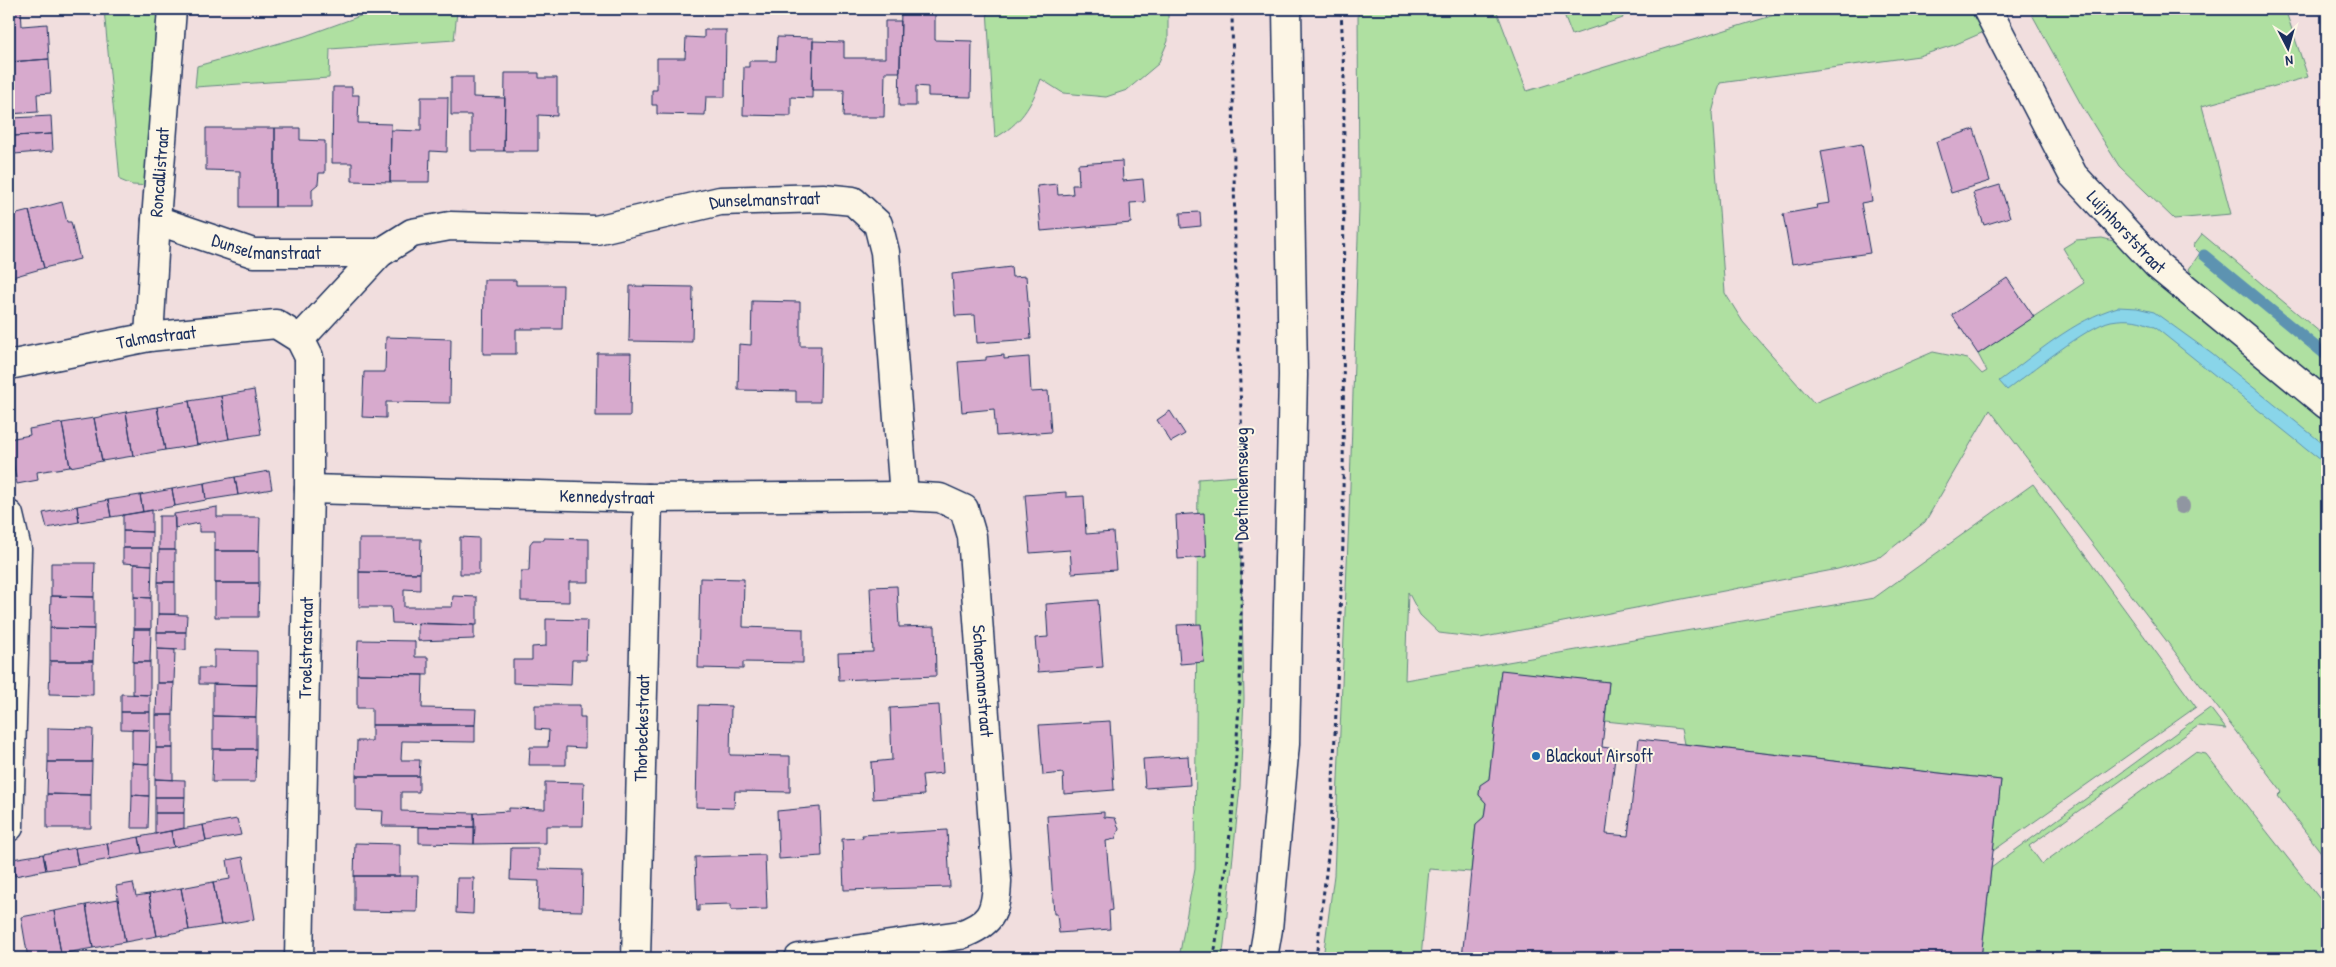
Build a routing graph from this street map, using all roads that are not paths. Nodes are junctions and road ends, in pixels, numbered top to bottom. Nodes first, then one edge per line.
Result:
1 (172, 9) edge
2 (1287, 9) edge
3 (1987, 9) edge
4 (156, 220) junction
5 (380, 253) junction
6 (149, 337) junction
7 (300, 339) junction
8 (9, 365) edge
9 (2327, 405) edge
10 (309, 489) junction
11 (904, 496) junction
12 (648, 498) junction
13 (9, 515) edge
14 (9, 827) edge
15 (299, 958) edge
16 (636, 958) edge
17 (799, 958) edge
18 (1263, 958) edge

1 - 4 street, Roncallistraat
2 - 18 street
3 - 9 street, Luijnhorststraat
4 - 5 street, Dunselmanstraat
4 - 6 street, Roncallistraat
5 - 7 street, Dunselmanstraat
5 - 11 street, Dunselmanstraat
6 - 7 street, Talmastraat
6 - 8 street, Talmastraat
7 - 10 street, Troelstrastraat
10 - 12 street, Kennedystraat
10 - 15 street, Troelstrastraat
11 - 12 street, Kennedystraat
11 - 17 street, Schaepmanstraat
12 - 16 street, Thorbeckestraat
13 - 14 street

